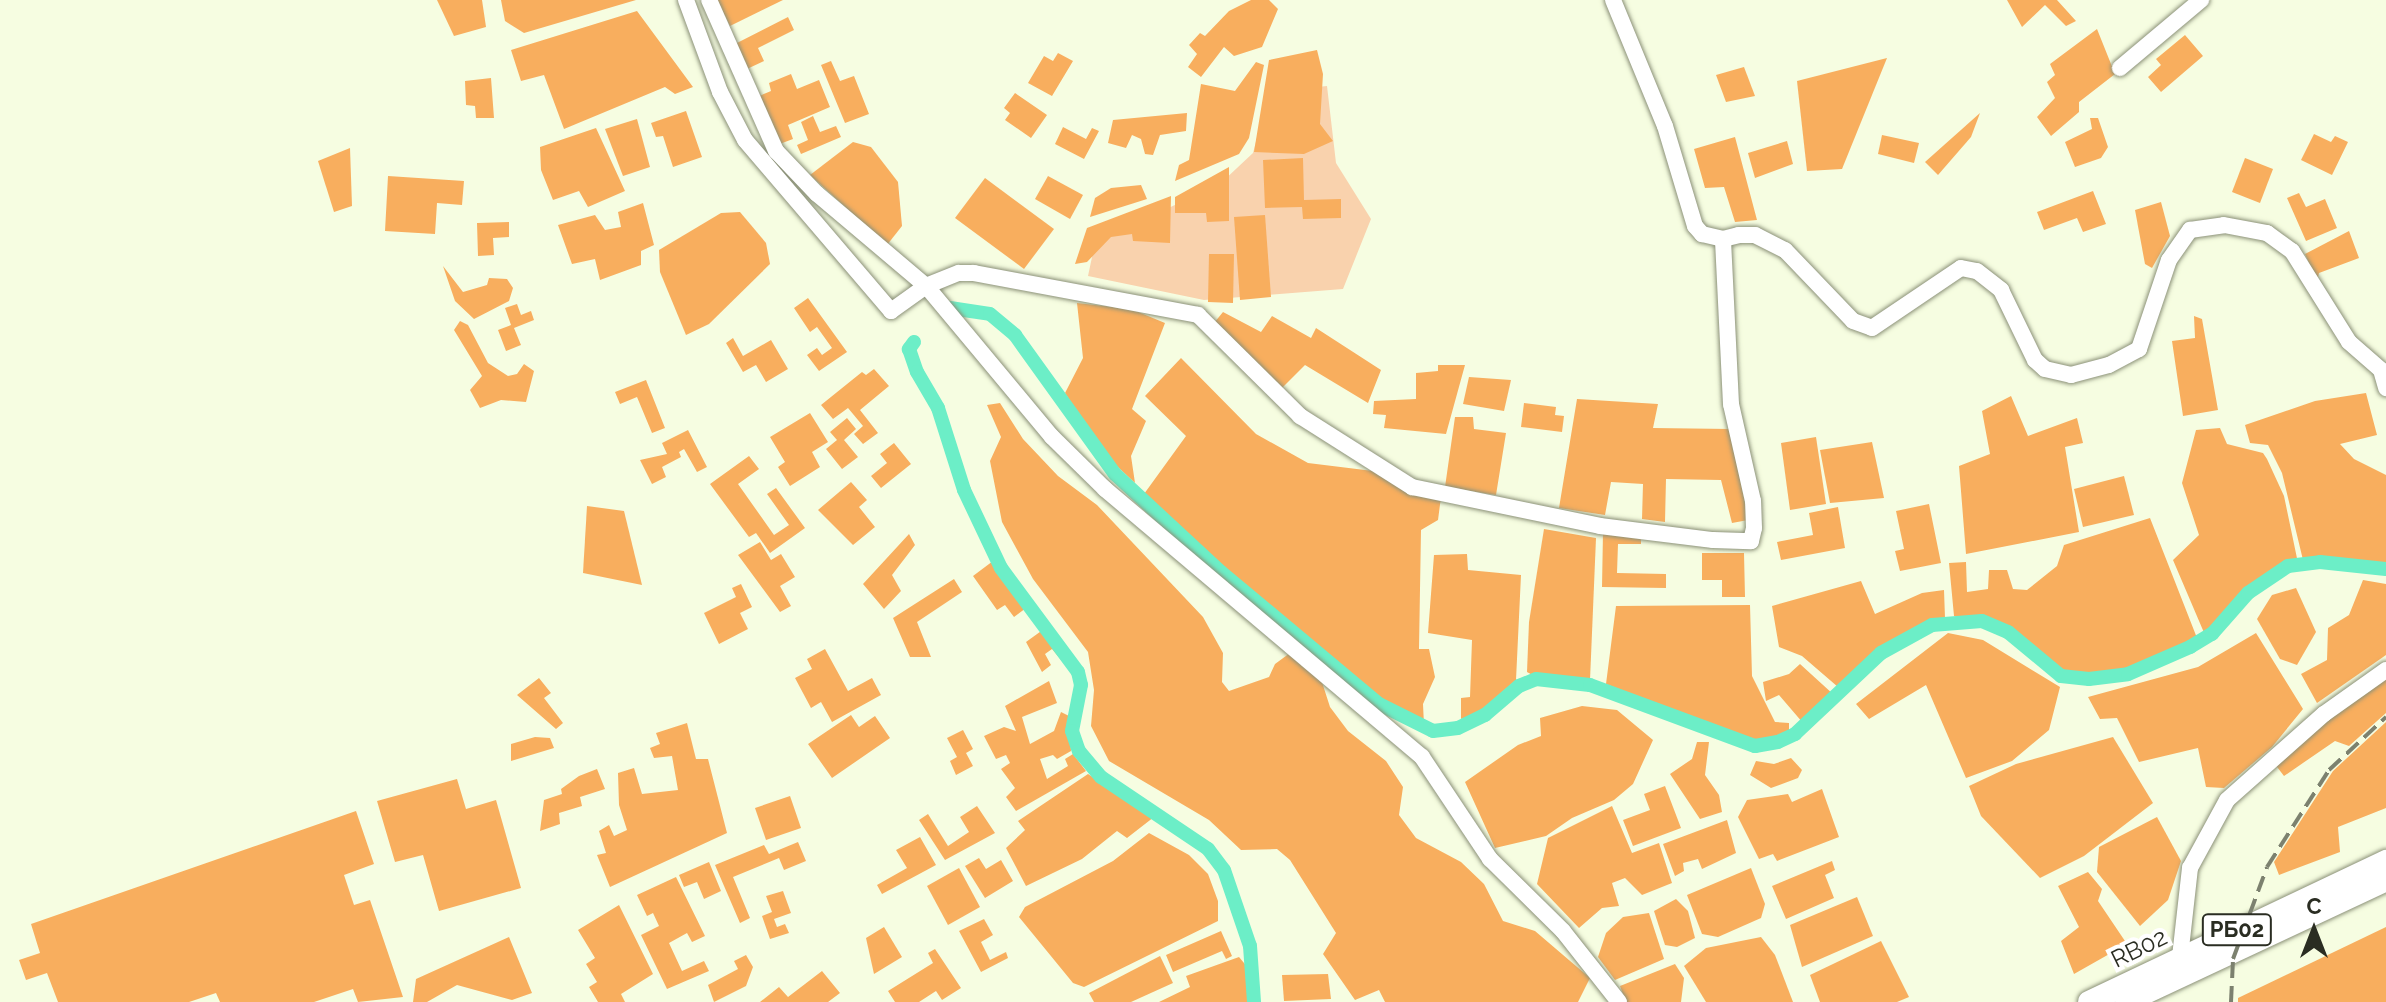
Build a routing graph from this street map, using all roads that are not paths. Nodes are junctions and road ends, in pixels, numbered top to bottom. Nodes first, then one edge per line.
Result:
1 (686, 0) edge
2 (709, 0) edge
3 (1613, 0) edge
4 (2201, 0) edge
5 (2120, 68) dead end
6 (1723, 239) junction
7 (926, 286) junction
8 (2386, 388) edge
9 (2386, 670) edge
10 (2386, 861) edge
11 (2386, 880) edge
12 (2180, 957) junction
13 (1619, 1002) edge
14 (2089, 1002) edge
15 (2126, 1002) edge

1 - 7 street
2 - 7 street
3 - 6 street
4 - 5 street
6 - 7 street
6 - 8 street
7 - 13 street
9 - 12 street
10 - 12 highway, RB02 / РБ02
11 - 15 highway, RB02 / РБ02
12 - 14 highway, RB02 / РБ02

